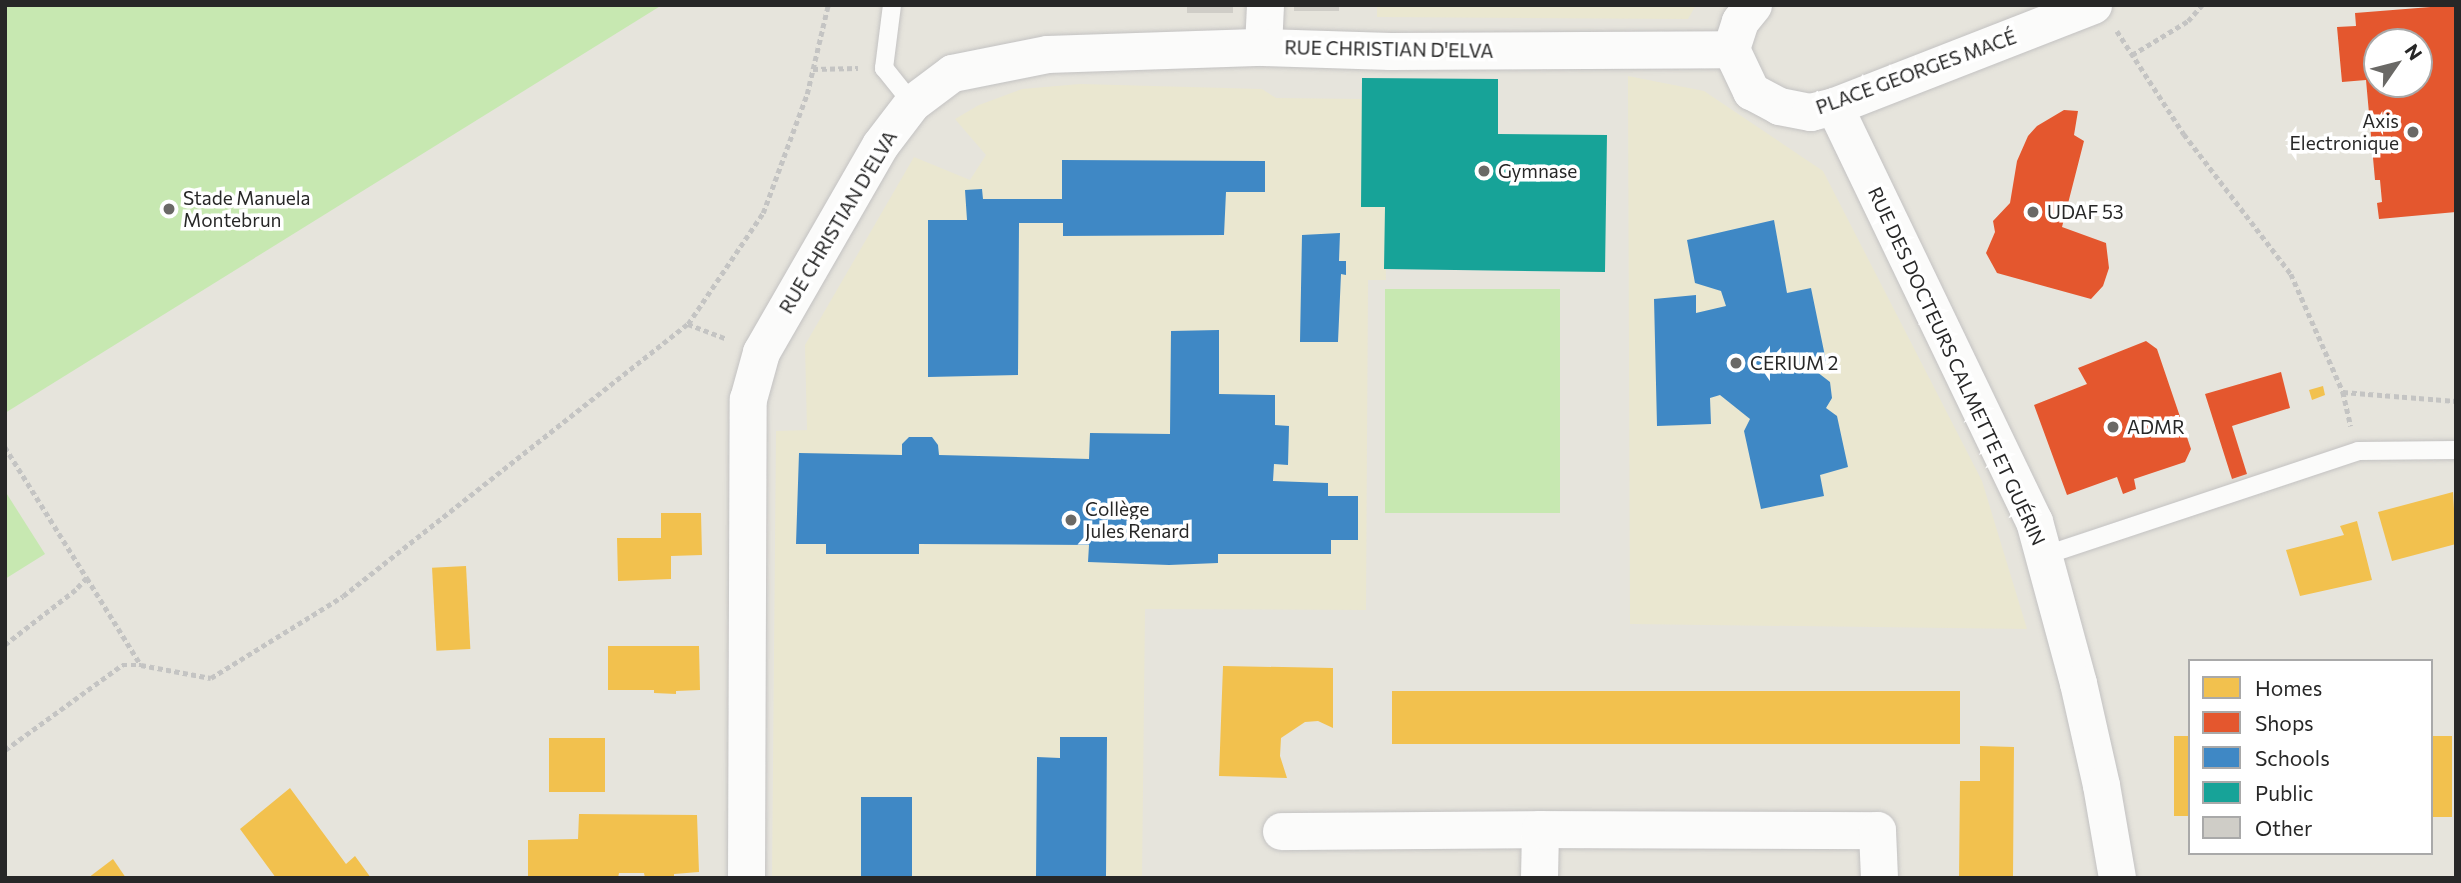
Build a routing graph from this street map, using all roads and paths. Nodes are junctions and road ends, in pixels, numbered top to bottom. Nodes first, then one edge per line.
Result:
1 (828, 5) edge
2 (892, 5) edge
3 (1265, 5) edge
4 (1753, 5) edge
5 (2202, 5) edge
6 (2103, 15) edge
7 (1264, 47) junction
8 (1731, 49) junction
9 (2132, 55) junction
10 (884, 68) junction
11 (813, 69) junction
12 (912, 103) junction
13 (1834, 106) junction
14 (2343, 393) junction
15 (2456, 401) edge
16 (5, 447) edge
17 (2456, 450) edge
18 (2358, 451) junction
19 (2046, 555) junction
20 (87, 578) junction
21 (5, 645) edge
22 (141, 665) junction
23 (5, 750) edge
24 (1540, 829) junction
25 (1281, 831) dead end
26 (746, 878) edge
27 (1539, 878) edge
28 (1879, 878) edge
29 (2117, 878) edge

1 - 11 path
2 - 10 lane
3 - 7 street
4 - 8 street
5 - 9 path
6 - 9 path
6 - 13 street, PLACE GEORGES MACÉ
7 - 8 street, RUE CHRISTIAN D'ELVA
7 - 12 street, RUE CHRISTIAN D'ELVA
8 - 13 street, PLACE GEORGES MACÉ
9 - 14 path
10 - 11 path
10 - 12 lane
11 - 22 path
12 - 26 street, RUE CHRISTIAN D'ELVA
13 - 19 street, RUE DES DOCTEURS CALMETTE ET GUÉRIN
14 - 15 path
14 - 18 path
16 - 20 path
17 - 18 lane
18 - 19 lane
19 - 29 street, RUE DES DOCTEURS CALMETTE ET GUÉRIN
20 - 21 path
20 - 22 path
22 - 23 path
24 - 25 street
24 - 27 street
24 - 28 street

